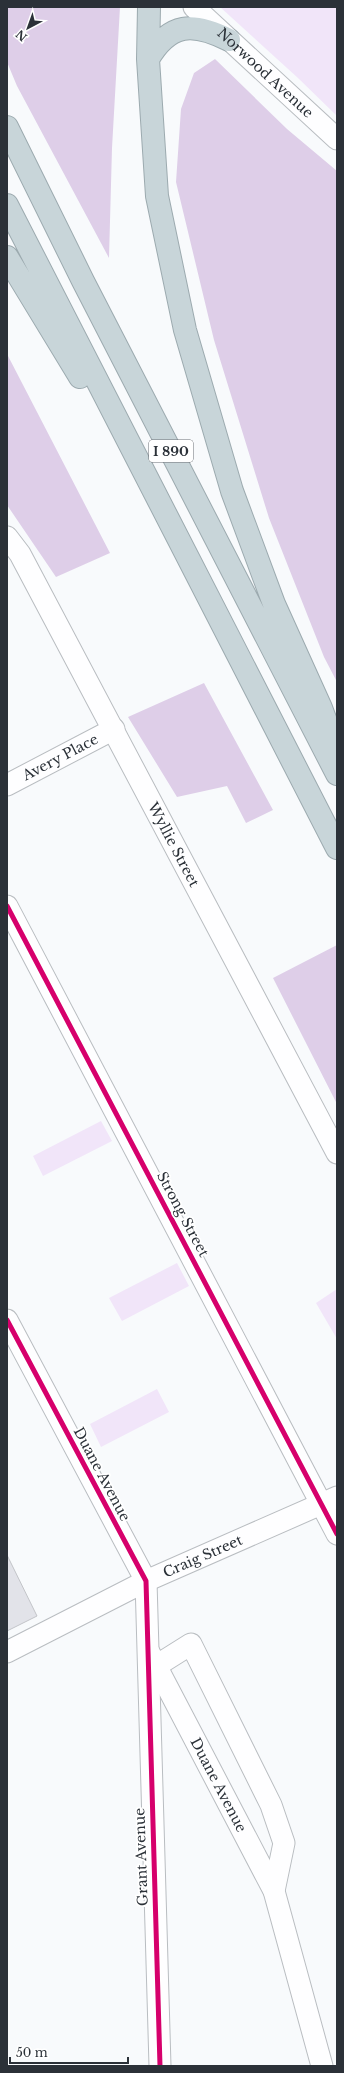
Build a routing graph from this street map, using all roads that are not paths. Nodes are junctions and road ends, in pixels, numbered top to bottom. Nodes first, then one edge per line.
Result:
1 (149, 7) edge
2 (194, 7) edge
3 (229, 40) junction
4 (148, 59) junction
5 (7, 128) edge
6 (337, 139) edge
7 (7, 204) edge
8 (7, 256) edge
9 (7, 537) edge
10 (210, 601) junction
11 (114, 729) junction
12 (337, 751) edge
13 (337, 774) edge
14 (7, 785) edge
15 (337, 848) edge
16 (7, 906) edge
17 (337, 1153) edge
18 (7, 1320) edge
19 (13, 1343) edge
20 (329, 1500) edge
21 (337, 1534) edge
22 (146, 1582) junction
23 (146, 1648) junction
24 (7, 1652) edge
25 (156, 1666) junction
26 (274, 1892) junction
27 (160, 2066) edge
28 (322, 2066) edge

1 - 4 highway
2 - 3 street, Norwood Avenue
3 - 4 highway
3 - 6 street, Norwood Avenue
4 - 12 highway
5 - 13 highway, I 890
7 - 10 highway, I 890
8 - 10 highway
9 - 11 street, Wyllie Street
10 - 15 highway, I 890
11 - 14 street, Avery Place
11 - 17 street, Wyllie Street
16 - 20 street, Strong Street
18 - 19 street, Duane Avenue
19 - 22 street, Duane Avenue
20 - 21 street, Strong Street
20 - 22 street, Craig Street
22 - 23 street, Duane Avenue
22 - 24 street, Craig Street
23 - 25 street, Duane Avenue
23 - 27 street, Grant Avenue
25 - 26 street, Duane Avenue
25 - 26 street
26 - 28 street, Duane Avenue

